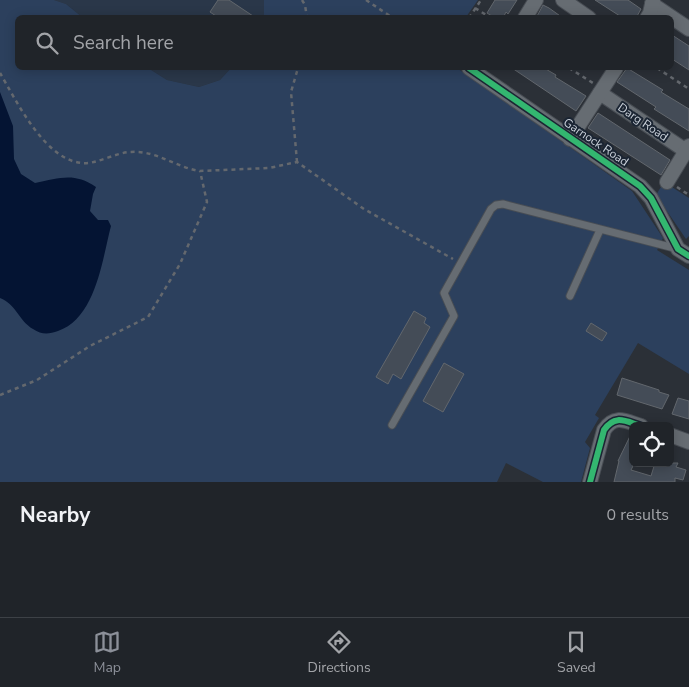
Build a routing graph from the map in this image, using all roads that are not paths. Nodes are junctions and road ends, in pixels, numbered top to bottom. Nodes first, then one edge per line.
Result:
1 (536, 0) edge
2 (563, 0) edge
3 (653, 2) edge
4 (527, 15) edge
5 (585, 15) edge
6 (648, 15) edge
7 (670, 15) edge
8 (674, 18) edge
9 (689, 29) edge
10 (471, 70) edge
11 (615, 70) edge
12 (601, 91) junction
13 (570, 138) junction
14 (687, 149) edge
15 (667, 182) dead end
16 (600, 230) junction
17 (684, 252) edge
18 (570, 296) dead end
19 (629, 423) edge
20 (392, 425) dead end
21 (674, 437) edge
22 (689, 442) edge
23 (590, 482) edge

1 - 4 street
2 - 5 street
3 - 6 street
3 - 7 street
8 - 9 street
10 - 13 street, Garnock Road
11 - 12 street
12 - 13 street
12 - 14 street, Darg Road
13 - 17 street, Garnock Road
14 - 15 street, Darg Road
16 - 17 lane
16 - 18 lane
16 - 20 lane
19 - 23 street
21 - 22 street

